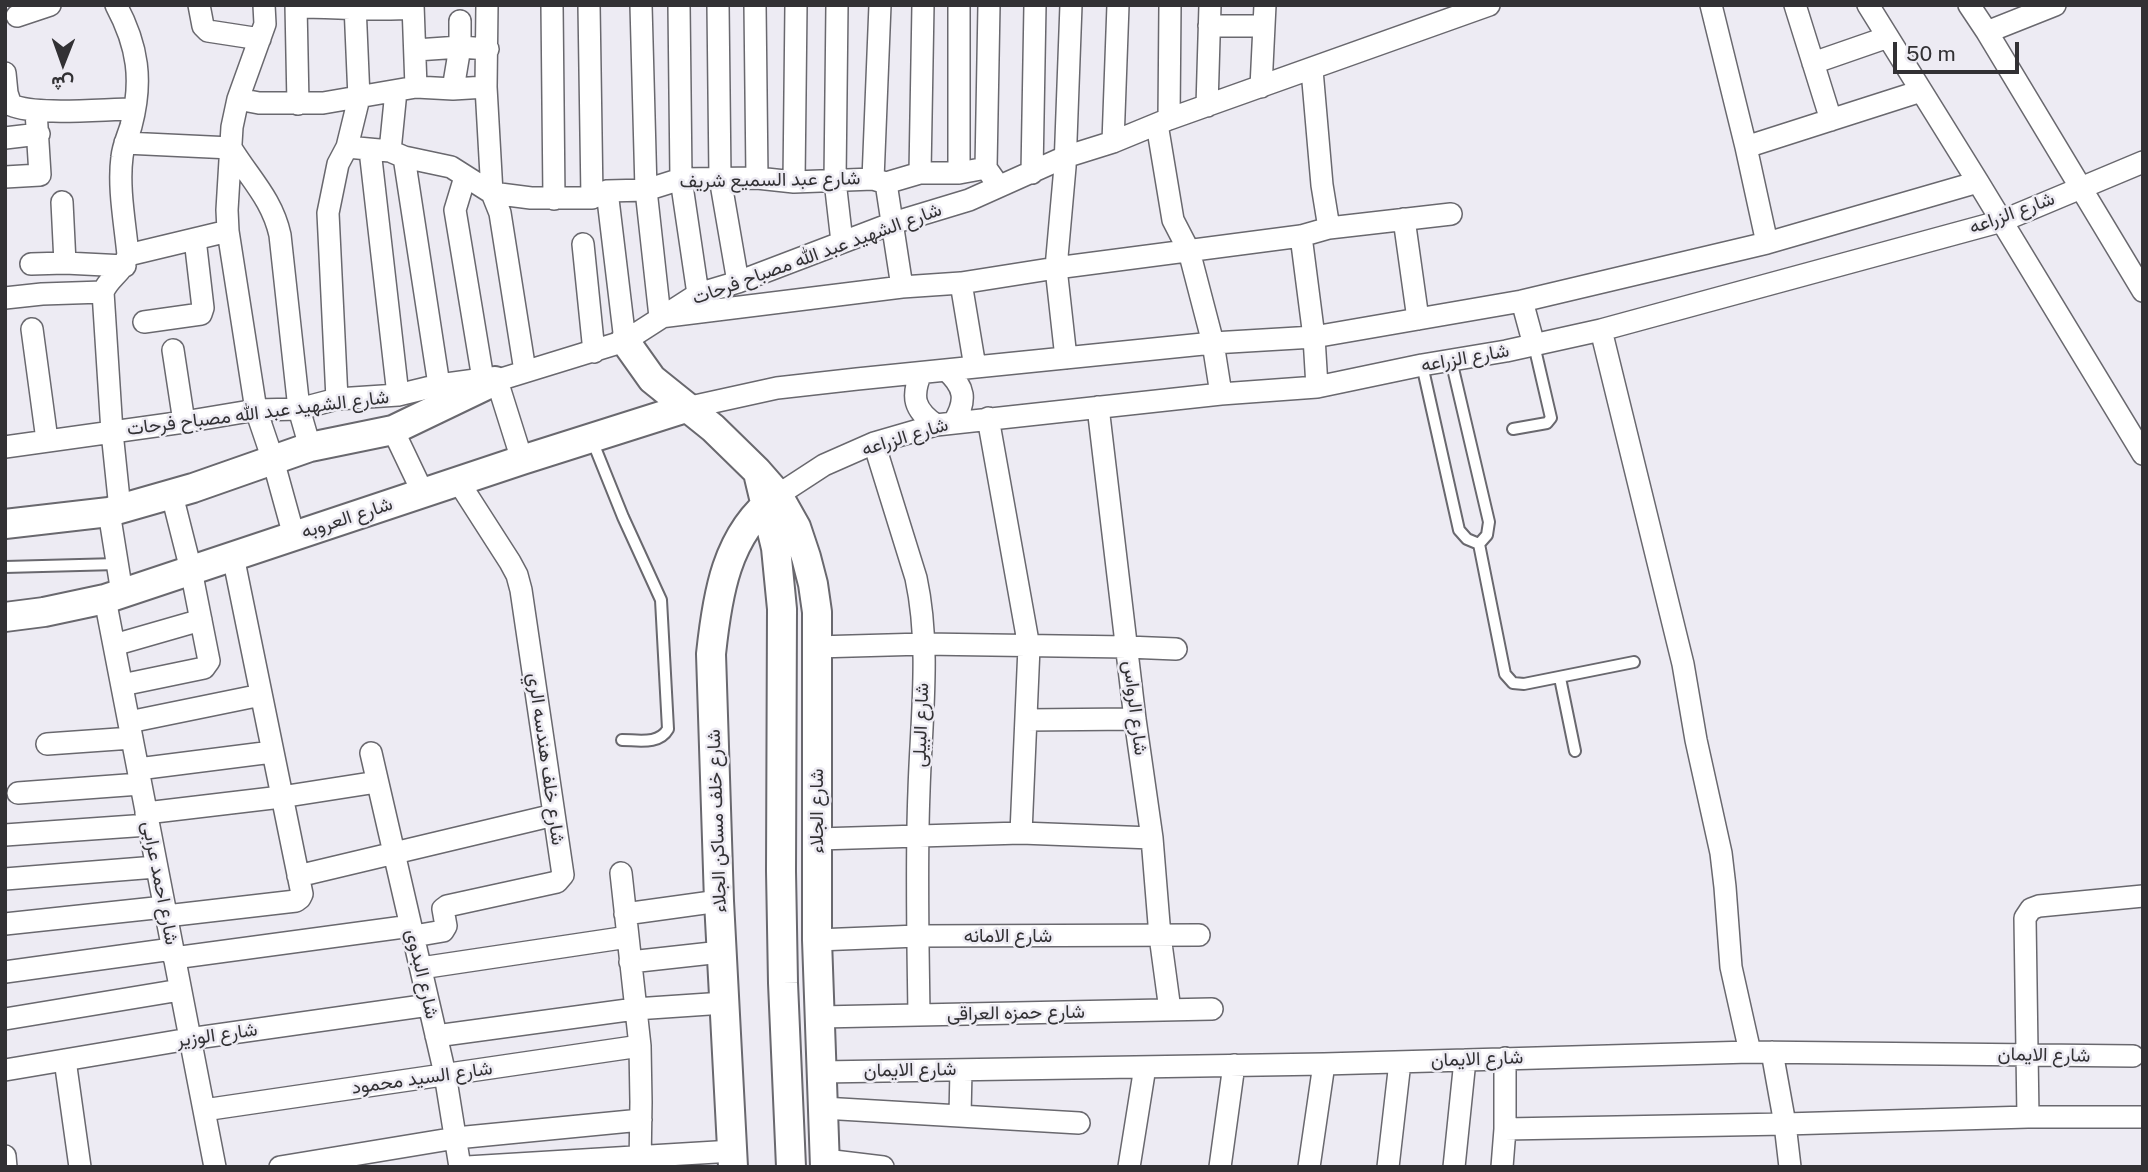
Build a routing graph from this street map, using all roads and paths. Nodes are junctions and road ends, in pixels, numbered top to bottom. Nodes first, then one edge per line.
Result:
1 (50, 5) edge
2 (117, 5) edge
3 (199, 5) edge
4 (264, 5) edge
5 (487, 5) edge
6 (552, 5) edge
7 (589, 5) edge
8 (641, 5) edge
9 (679, 5) edge
10 (718, 5) edge
11 (755, 5) edge
12 (796, 5) edge
13 (837, 5) edge
14 (880, 5) edge
15 (923, 5) edge
16 (959, 5) edge
17 (989, 5) edge
18 (1035, 5) edge
19 (1071, 5) edge
20 (1118, 5) edge
21 (1170, 5) edge
22 (1489, 5) edge
23 (1711, 5) edge
24 (1795, 5) edge
25 (1868, 5) edge
26 (2055, 5) edge
27 (296, 6) edge
28 (355, 6) edge
29 (413, 6) edge
30 (1975, 7) edge
31 (387, 8) edge
32 (1210, 15) edge
33 (17, 16) dead end
34 (1264, 16) edge
35 (460, 21) dead end
36 (1987, 32) junction
37 (1888, 37) junction
38 (260, 39) junction
39 (460, 47) junction
40 (488, 49) junction
41 (416, 50) junction
42 (1813, 63) junction
43 (1312, 69) junction
44 (5, 73) edge
45 (486, 87) junction
46 (1261, 87) junction
47 (406, 89) junction
48 (453, 89) junction
49 (1921, 91) junction
50 (359, 98) junction
51 (238, 99) junction
52 (298, 104) junction
53 (1207, 106) junction
54 (134, 109) junction
55 (36, 111) junction
56 (1831, 120) junction
57 (1163, 121) junction
58 (39, 134) junction
59 (5, 138) edge
60 (1114, 142) junction
61 (125, 144) junction
62 (347, 147) junction
63 (1746, 147) junction
64 (231, 148) junction
65 (388, 152) junction
66 (1065, 157) junction
67 (2143, 162) edge
68 (920, 173) junction
69 (959, 173) junction
70 (1032, 173) junction
71 (5, 177) edge
72 (466, 177) junction
73 (992, 177) junction
74 (681, 178) junction
75 (720, 178) junction
76 (757, 178) junction
77 (835, 181) junction
78 (879, 181) junction
79 (794, 182) junction
80 (1979, 182) junction
81 (2079, 187) junction
82 (646, 190) junction
83 (492, 192) junction
84 (600, 194) junction
85 (554, 199) junction
86 (62, 202) dead end
87 (1451, 214) dead end
88 (1404, 219) junction
89 (2002, 221) junction
90 (893, 223) junction
91 (1329, 228) junction
92 (228, 232) junction
93 (1301, 236) junction
94 (195, 239) junction
95 (842, 242) junction
96 (1766, 243) junction
97 (583, 244) dead end
98 (1189, 251) junction
99 (126, 260) junction
100 (65, 263) junction
101 (31, 264) dead end
102 (1056, 268) junction
103 (738, 282) junction
104 (961, 283) junction
105 (902, 287) junction
106 (2143, 291) edge
107 (103, 292) junction
108 (698, 294) junction
109 (5, 298) edge
110 (1522, 301) junction
111 (660, 317) junction
112 (1418, 319) junction
113 (144, 322) dead end
114 (32, 328) dead end
115 (1601, 330) junction
116 (1314, 337) junction
117 (625, 341) junction
118 (1213, 343) junction
119 (1534, 345) junction
120 (173, 350) dead end
121 (594, 352) junction
122 (1066, 358) junction
123 (1451, 360) junction
124 (1422, 365) junction
125 (975, 367) junction
126 (946, 370) junction
127 (524, 372) junction
128 (921, 373) junction
129 (489, 380) junction
130 (439, 385) junction
131 (1317, 387) junction
132 (1222, 394) junction
133 (398, 395) junction
134 (337, 400) junction
135 (1098, 407) junction
136 (686, 408) junction
137 (299, 409) junction
138 (256, 410) junction
139 (988, 418) junction
140 (184, 422) junction
141 (945, 423) junction
142 (1513, 429) dead end
143 (393, 430) junction
144 (112, 432) junction
145 (591, 438) junction
146 (47, 440) junction
147 (874, 443) junction
148 (5, 447) edge
149 (310, 447) junction
150 (2143, 454) edge
151 (273, 460) junction
152 (522, 460) junction
153 (458, 481) junction
154 (422, 493) junction
155 (172, 495) junction
156 (771, 500) junction
157 (115, 511) junction
158 (5, 524) edge
159 (295, 536) junction
160 (1479, 544) junction
161 (233, 556) junction
162 (117, 565) junction
163 (5, 567) edge
164 (191, 570) junction
165 (113, 596) junction
166 (5, 617) edge
167 (201, 620) junction
168 (924, 644) junction
169 (114, 645) junction
170 (816, 647) junction
171 (1029, 647) junction
172 (1127, 647) junction
173 (1176, 649) dead end
174 (1634, 662) dead end
175 (1560, 678) junction
176 (122, 685) junction
177 (261, 695) junction
178 (1135, 719) junction
179 (1026, 720) junction
180 (130, 730) junction
181 (622, 740) dead end
182 (47, 744) dead end
183 (1575, 751) dead end
184 (272, 752) junction
185 (371, 753) dead end
186 (139, 776) junction
187 (377, 782) junction
188 (18, 793) dead end
189 (281, 797) junction
190 (817, 799) junction
191 (781, 800) junction
192 (554, 815) junction
193 (147, 819) junction
194 (1021, 833) junction
195 (5, 835) edge
196 (917, 837) junction
197 (1152, 838) junction
198 (818, 839) junction
199 (394, 853) junction
200 (156, 867) junction
201 (781, 871) junction
202 (817, 872) junction
203 (621, 873) dead end
204 (298, 876) junction
205 (5, 879) edge
206 (2143, 896) edge
207 (719, 901) junction
208 (165, 912) junction
209 (625, 914) junction
210 (5, 923) edge
211 (412, 931) junction
212 (1199, 935) dead end
213 (918, 936) junction
214 (1160, 936) junction
215 (628, 937) junction
216 (817, 940) junction
217 (721, 952) junction
218 (173, 954) junction
219 (630, 962) junction
220 (421, 968) junction
221 (5, 972) edge
222 (180, 990) junction
223 (724, 1003) junction
224 (429, 1005) junction
225 (635, 1009) junction
226 (1212, 1009) dead end
227 (1170, 1010) junction
228 (919, 1015) junction
229 (820, 1017) junction
230 (5, 1019) edge
231 (436, 1036) junction
232 (189, 1039) junction
233 (640, 1046) junction
234 (1750, 1052) junction
235 (1772, 1052) junction
236 (2028, 1054) junction
237 (2133, 1056) dead end
238 (1505, 1058) junction
239 (65, 1060) junction
240 (1465, 1060) junction
241 (1400, 1062) junction
242 (1324, 1064) junction
243 (1234, 1065) junction
244 (1145, 1067) junction
245 (5, 1070) edge
246 (961, 1070) junction
247 (821, 1072) junction
248 (445, 1074) junction
249 (822, 1108) junction
250 (204, 1110) junction
251 (960, 1116) junction
252 (2028, 1117) junction
253 (2143, 1117) edge
254 (641, 1120) junction
255 (1079, 1123) dead end
256 (1786, 1125) junction
257 (1505, 1129) junction
258 (456, 1138) junction
259 (5, 1156) edge
260 (733, 1159) edge
261 (640, 1161) edge
262 (825, 1163) edge
263 (6, 1167) edge
264 (80, 1167) edge
265 (215, 1167) edge
266 (281, 1167) edge
267 (460, 1167) edge
268 (467, 1167) edge
269 (791, 1167) edge
270 (883, 1167) edge
271 (1129, 1167) edge
272 (1220, 1167) edge
273 (1309, 1167) edge
274 (1388, 1167) edge
275 (1454, 1167) edge
276 (1502, 1167) edge
277 (1790, 1167) edge

1 - 33 street
2 - 54 street
3 - 38 street
4 - 38 street
5 - 40 street
6 - 85 street
7 - 84 street
8 - 82 street
9 - 74 street
10 - 75 street
11 - 76 street
12 - 79 street
13 - 77 street
14 - 78 street
15 - 68 street
16 - 69 street
17 - 73 street
18 - 70 street
19 - 66 street
20 - 60 street
21 - 57 street
22 - 43 street, شارع الشهيد عبد الله مصباح فرحات
23 - 63 street
24 - 42 street
25 - 37 street
26 - 36 street
27 - 28 street
27 - 52 street
28 - 31 street
28 - 50 street
29 - 31 street
29 - 41 street
30 - 36 street
32 - 34 street
32 - 53 street
34 - 46 street
35 - 39 street
36 - 81 street
37 - 42 street
37 - 49 street
38 - 51 street
39 - 40 street
39 - 41 street
39 - 48 street
40 - 45 street
41 - 47 street
42 - 56 street
43 - 46 street, شارع الشهيد عبد الله مصباح فرحات
43 - 91 street
44 - 55 street
45 - 48 street
45 - 83 street
46 - 53 street, شارع الشهيد عبد الله مصباح فرحات
47 - 48 street
47 - 50 street
47 - 65 street
49 - 56 street
49 - 80 street
50 - 52 street
50 - 62 street
51 - 52 street
51 - 64 street
53 - 57 street, شارع الشهيد عبد الله مصباح فرحات
54 - 55 street
54 - 61 street
55 - 58 street
56 - 63 street
57 - 60 street, شارع الشهيد عبد الله مصباح فرحات
57 - 98 street
58 - 59 street
58 - 71 street
60 - 66 street, شارع الشهيد عبد الله مصباح فرحات
61 - 64 street
61 - 99 street
62 - 65 street
62 - 134 street
63 - 96 street
64 - 92 street
64 - 137 street
65 - 72 street
65 - 130 street
65 - 133 street
66 - 70 street, شارع الشهيد عبد الله مصباح فرحات
66 - 102 street
67 - 81 street, شارع الزراعه
68 - 69 street, شارع عبد السميع شريف
68 - 78 street, شارع عبد السميع شريف
69 - 73 street, شارع عبد السميع شريف
70 - 73 street, شارع الشهيد عبد الله مصباح فرحات
72 - 83 street
72 - 129 street
73 - 90 street, شارع الشهيد عبد الله مصباح فرحات
74 - 75 street, شارع عبد السميع شريف
74 - 82 street, شارع عبد السميع شريف
74 - 108 street
75 - 76 street, شارع عبد السميع شريف
75 - 103 street
76 - 79 street, شارع عبد السميع شريف
77 - 78 street, شارع عبد السميع شريف
77 - 79 street, شارع عبد السميع شريف
77 - 95 street
78 - 90 street
80 - 89 street
80 - 96 street
81 - 89 street, شارع الزراعه
81 - 106 street
82 - 84 street, شارع عبد السميع شريف
82 - 111 street
83 - 85 street, شارع عبد السميع شريف
83 - 127 street
84 - 85 street, شارع عبد السميع شريف
84 - 117 street
86 - 100 street
87 - 88 street
88 - 91 street
88 - 112 street
89 - 115 street, شارع الزراعه
89 - 150 street
90 - 95 street, شارع الشهيد عبد الله مصباح فرحات
90 - 105 street
91 - 93 street
92 - 94 street
92 - 138 street
93 - 98 street
93 - 116 street
94 - 99 street
94 - 113 street
95 - 103 street, شارع الشهيد عبد الله مصباح فرحات
96 - 110 street
97 - 121 street
98 - 102 street
98 - 118 street
99 - 100 street
99 - 107 street
100 - 101 street
102 - 104 street
102 - 122 street
103 - 108 street, شارع الشهيد عبد الله مصباح فرحات
104 - 105 street
104 - 125 street
105 - 111 street
107 - 109 street
107 - 144 street, شارع احمد عرابى
108 - 111 street, شارع الشهيد عبد الله مصباح فرحات
110 - 112 street
110 - 119 street
111 - 117 street, شارع الشهيد عبد الله مصباح فرحات
112 - 116 street
114 - 146 street
115 - 119 street, شارع الزراعه
115 - 234 street
116 - 118 street
116 - 131 street
117 - 121 street, شارع الشهيد عبد الله مصباح فرحات
117 - 136 street, شارع الجلاء
118 - 122 street
118 - 132 street
119 - 123 street, شارع الزراعه
119 - 142 lane
120 - 140 street
121 - 127 street, شارع الشهيد عبد الله مصباح فرحات
122 - 125 street
123 - 124 street, شارع الزراعه
123 - 160 lane
124 - 131 street, شارع الزراعه
124 - 160 lane
125 - 126 street
126 - 128 street
126 - 141 street
127 - 129 street, شارع الشهيد عبد الله مصباح فرحات
128 - 136 street
128 - 141 street
129 - 130 street, شارع الشهيد عبد الله مصباح فرحات
129 - 143 street
129 - 152 street
130 - 133 street, شارع الشهيد عبد الله مصباح فرحات
131 - 132 street, شارع الزراعه
132 - 135 street, شارع الزراعه
133 - 134 street, شارع الشهيد عبد الله مصباح فرحات
134 - 137 street, شارع الشهيد عبد الله مصباح فرحات
135 - 139 street, شارع الزراعه
135 - 172 street, شارع الرواس
136 - 145 street, شارع العروبه
136 - 156 street, شارع الجلاء
137 - 138 street, شارع الشهيد عبد الله مصباح فرحات
137 - 149 street
138 - 140 street, شارع الشهيد عبد الله مصباح فرحات
138 - 151 street
139 - 141 street, شارع الزراعه
139 - 171 street
140 - 144 street, شارع الشهيد عبد الله مصباح فرحات
141 - 147 street, شارع الزراعه
143 - 149 street
143 - 154 street
144 - 146 street, شارع الشهيد عبد الله مصباح فرحات
144 - 157 street, شارع احمد عرابى
145 - 152 street, شارع العروبه
145 - 181 lane
146 - 148 street, شارع الشهيد عبد الله مصباح فرحات
147 - 156 street, شارع الزراعه
147 - 168 street, شارع البيلى
149 - 151 street
151 - 155 street
151 - 159 street
152 - 153 street, شارع العروبه
153 - 154 street, شارع العروبه
153 - 192 street, شارع خلف هندسه الري
154 - 159 street, شارع العروبه
155 - 157 street
155 - 164 street
156 - 170 street, شارع الجلاء
156 - 191 street, شارع الجلاء
156 - 207 street, شارع خلف مساكن الجلاء
157 - 158 street
157 - 162 street, شارع احمد عرابى
159 - 161 street, شارع العروبه
160 - 175 lane
161 - 164 street, شارع العروبه
161 - 177 street
162 - 163 lane
162 - 165 street, شارع احمد عرابى
164 - 165 street, شارع العروبه
164 - 167 street
165 - 166 street, شارع العروبه
165 - 169 street, شارع احمد عرابى
167 - 169 street
167 - 176 street
168 - 170 street
168 - 171 street
168 - 196 street, شارع البيلى
169 - 176 street, شارع احمد عرابى
170 - 190 street, شارع الجلاء
171 - 172 street
171 - 179 street
172 - 173 street
172 - 178 street, شارع الرواس
174 - 175 lane
175 - 183 lane
176 - 180 street, شارع احمد عرابى
177 - 180 street
177 - 184 street
178 - 179 street
178 - 197 street, شارع الرواس
179 - 194 street
180 - 182 street
180 - 186 street, شارع احمد عرابى
184 - 186 street
184 - 189 street
185 - 187 street, شارع البدوى
186 - 188 street
186 - 193 street, شارع احمد عرابى
187 - 189 street
187 - 199 street, شارع البدوى
189 - 193 street
189 - 204 street
190 - 191 street
190 - 198 street, شارع الجلاء
191 - 201 street, شارع الجلاء
192 - 199 street
192 - 211 street, شارع خلف هندسه الري
193 - 195 street
193 - 200 street, شارع احمد عرابى
194 - 196 street
194 - 197 street
196 - 198 street
196 - 213 street, شارع البيلى
197 - 214 street, شارع الرواس
198 - 202 street, شارع الجلاء
199 - 204 street
199 - 211 street, شارع البدوى
200 - 205 street
200 - 208 street, شارع احمد عرابى
201 - 202 street
201 - 269 street, شارع الجلاء
202 - 216 street, شارع الجلاء
203 - 209 street
204 - 208 street
206 - 236 street
207 - 209 street
207 - 217 street, شارع خلف مساكن الجلاء
208 - 210 street
208 - 218 street, شارع احمد عرابى
209 - 215 street
211 - 218 street
211 - 220 street, شارع البدوى
212 - 214 street, شارع الامانه
213 - 214 street, شارع الامانه
213 - 216 street, شارع الامانه
213 - 228 street, شارع البيلى
214 - 227 street, شارع الرواس
215 - 219 street
215 - 220 street
216 - 229 street, شارع الجلاء
217 - 219 street
217 - 223 street, شارع خلف مساكن الجلاء
218 - 221 street
218 - 222 street, شارع احمد عرابى
219 - 225 street
220 - 224 street, شارع البدوى
222 - 230 street
222 - 232 street, شارع احمد عرابى
223 - 225 street
223 - 260 street, شارع خلف مساكن الجلاء
224 - 231 street, شارع البدوى
224 - 232 street, شارع الوزير
225 - 231 street
225 - 233 street
226 - 227 street, شارع حمزه العراقى
227 - 228 street, شارع حمزه العراقى
228 - 229 street, شارع حمزه العراقى
229 - 247 street, شارع الجلاء
231 - 248 street, شارع البدوى
232 - 239 street, شارع الوزير
232 - 250 street, شارع احمد عرابى
233 - 248 street, شارع السيد محمود
233 - 254 street
234 - 235 street, شارع الايمان
234 - 238 street, شارع الايمان
235 - 236 street, شارع الايمان
235 - 256 street
236 - 237 street, شارع الايمان
236 - 252 street
238 - 240 street, شارع الايمان
238 - 257 street
239 - 245 street, شارع الوزير
239 - 264 street
240 - 241 street, شارع الايمان
240 - 275 street
241 - 242 street, شارع الايمان
241 - 274 street
242 - 243 street, شارع الايمان
242 - 273 street
243 - 244 street, شارع الايمان
243 - 272 street
244 - 246 street, شارع الايمان
244 - 271 street
246 - 247 street, شارع الايمان
246 - 251 street
247 - 249 street, شارع الجلاء
248 - 250 street, شارع السيد محمود
248 - 258 street, شارع البدوى
249 - 251 street
249 - 262 street, شارع الجلاء
250 - 265 street, شارع احمد عرابى
251 - 255 street
252 - 253 street
252 - 256 street
254 - 258 street
254 - 261 street
256 - 257 street
256 - 277 street
257 - 276 street
258 - 266 street
258 - 267 street, شارع البدوى
259 - 263 street
260 - 261 street
261 - 268 street
262 - 270 street

